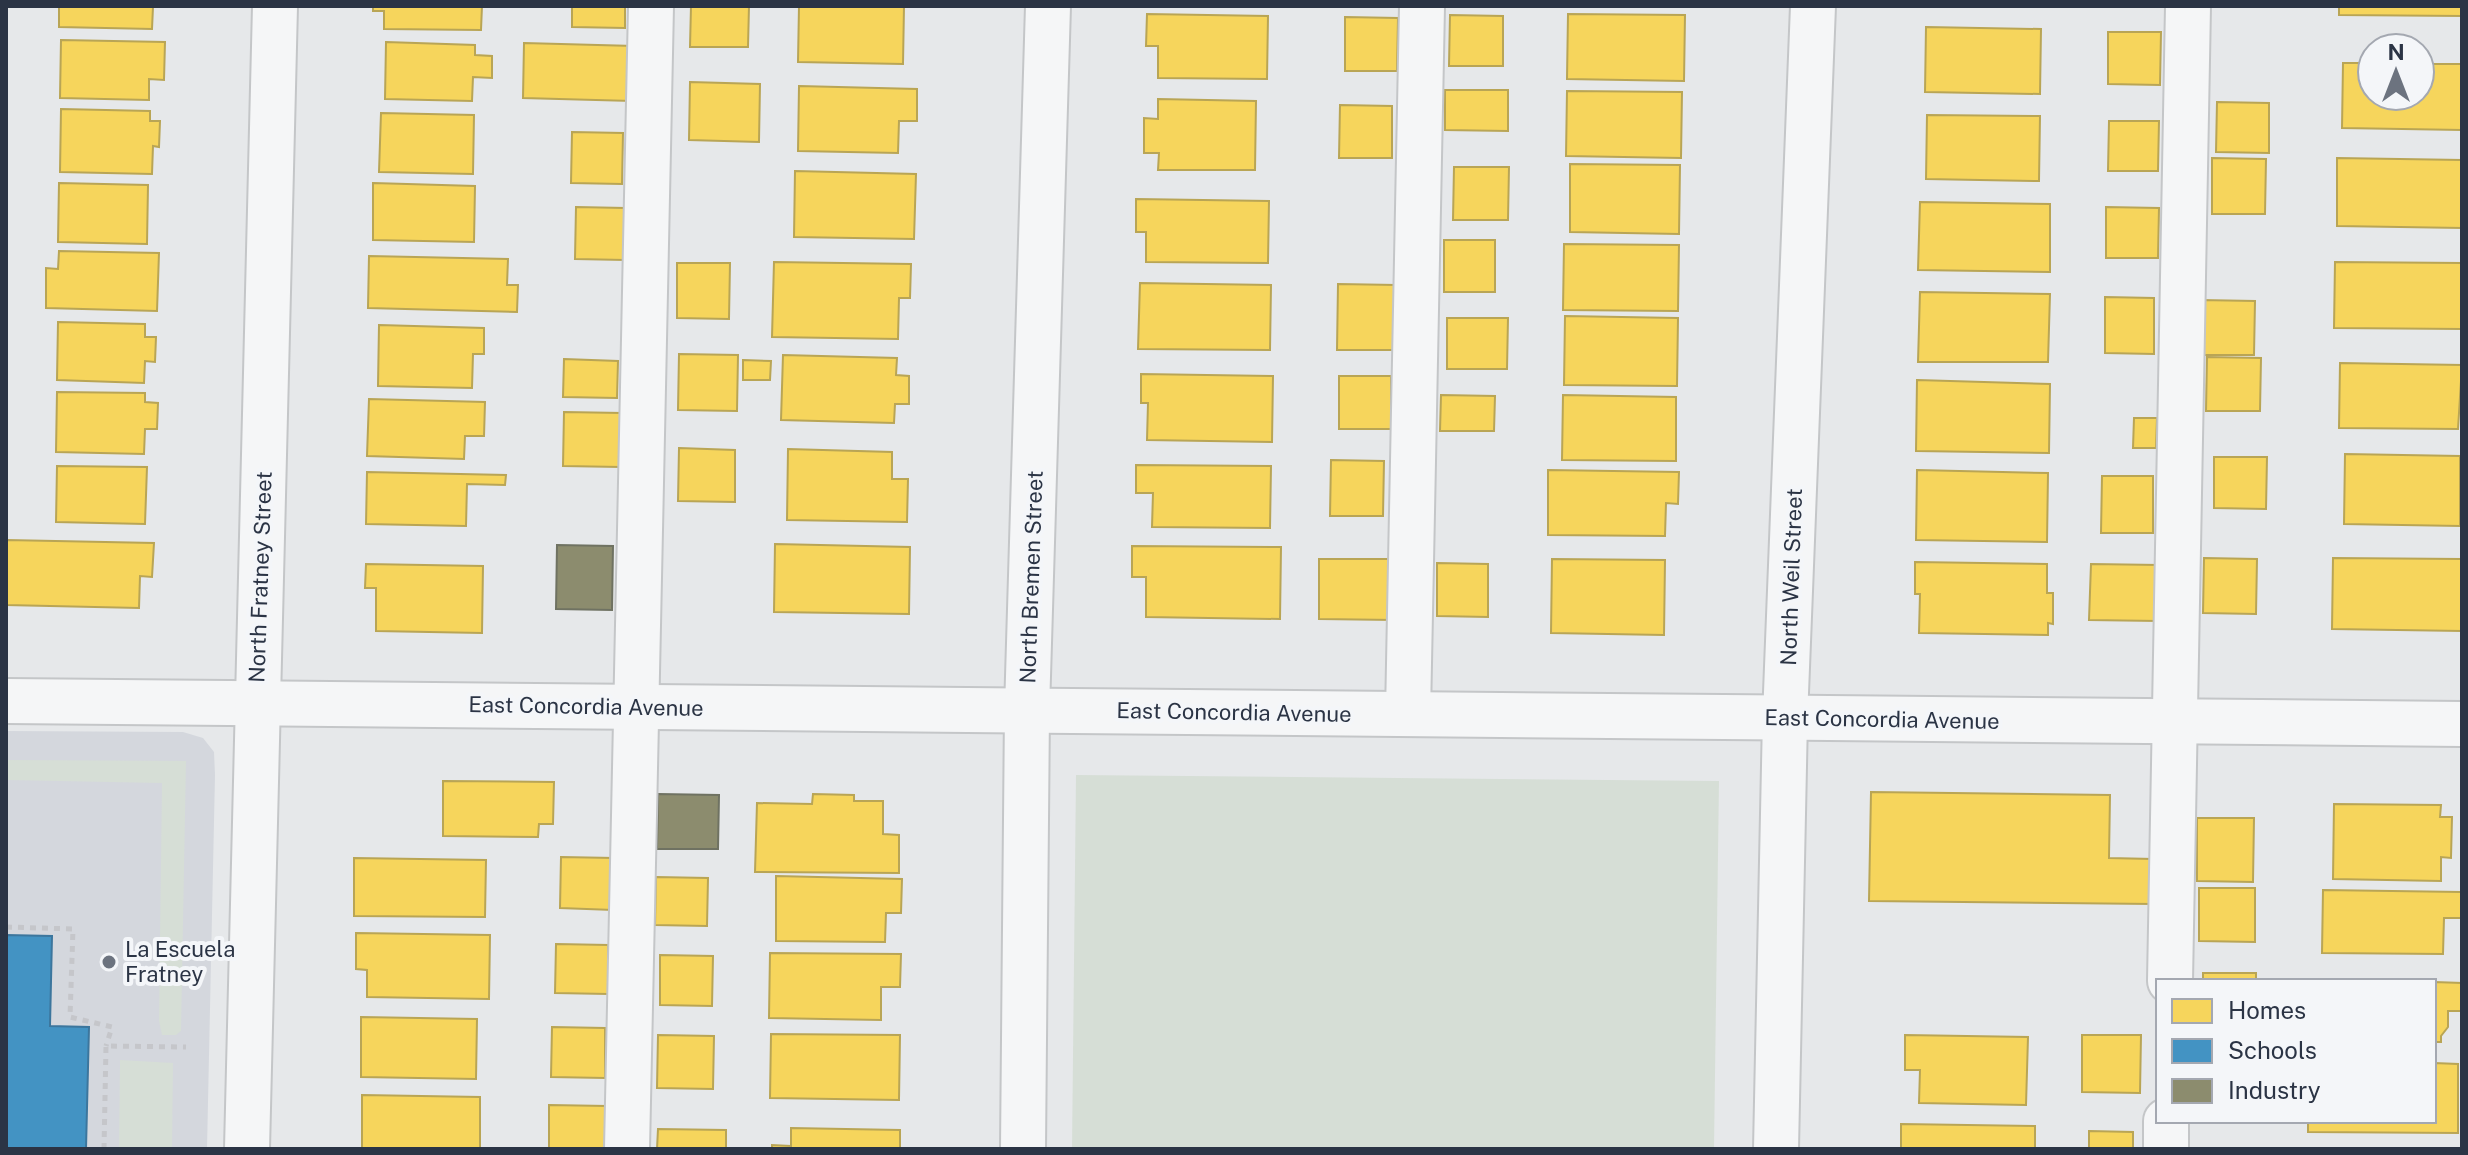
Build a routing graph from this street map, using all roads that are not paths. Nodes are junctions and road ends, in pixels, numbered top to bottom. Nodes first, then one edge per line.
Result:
1 (275, 6) edge
2 (651, 6) edge
3 (1048, 6) edge
4 (1422, 6) edge
5 (1813, 6) edge
6 (2188, 6) edge
7 (6, 701) edge
8 (256, 703) junction
9 (634, 707) junction
10 (1027, 710) junction
11 (1408, 714) junction
12 (1785, 718) junction
13 (2175, 721) junction
14 (2462, 724) edge
15 (2170, 979) edge
16 (2166, 1123) edge
17 (247, 1149) edge
18 (627, 1149) edge
19 (1023, 1149) edge
20 (1776, 1149) edge
21 (2166, 1149) edge

1 - 8 street, North Fratney Street
2 - 9 street
3 - 10 street, North Bremen Street
4 - 11 street
5 - 12 street, North Weil Street
6 - 13 street
7 - 8 street, East Concordia Avenue
8 - 9 street, East Concordia Avenue
8 - 17 street, North Fratney Street
9 - 10 street, East Concordia Avenue
9 - 18 street
10 - 11 street, East Concordia Avenue
10 - 19 street, North Bremen Street
11 - 12 street, East Concordia Avenue
12 - 13 street, East Concordia Avenue
12 - 20 street, North Weil Street
13 - 14 street, East Concordia Avenue
13 - 15 street
16 - 21 street

